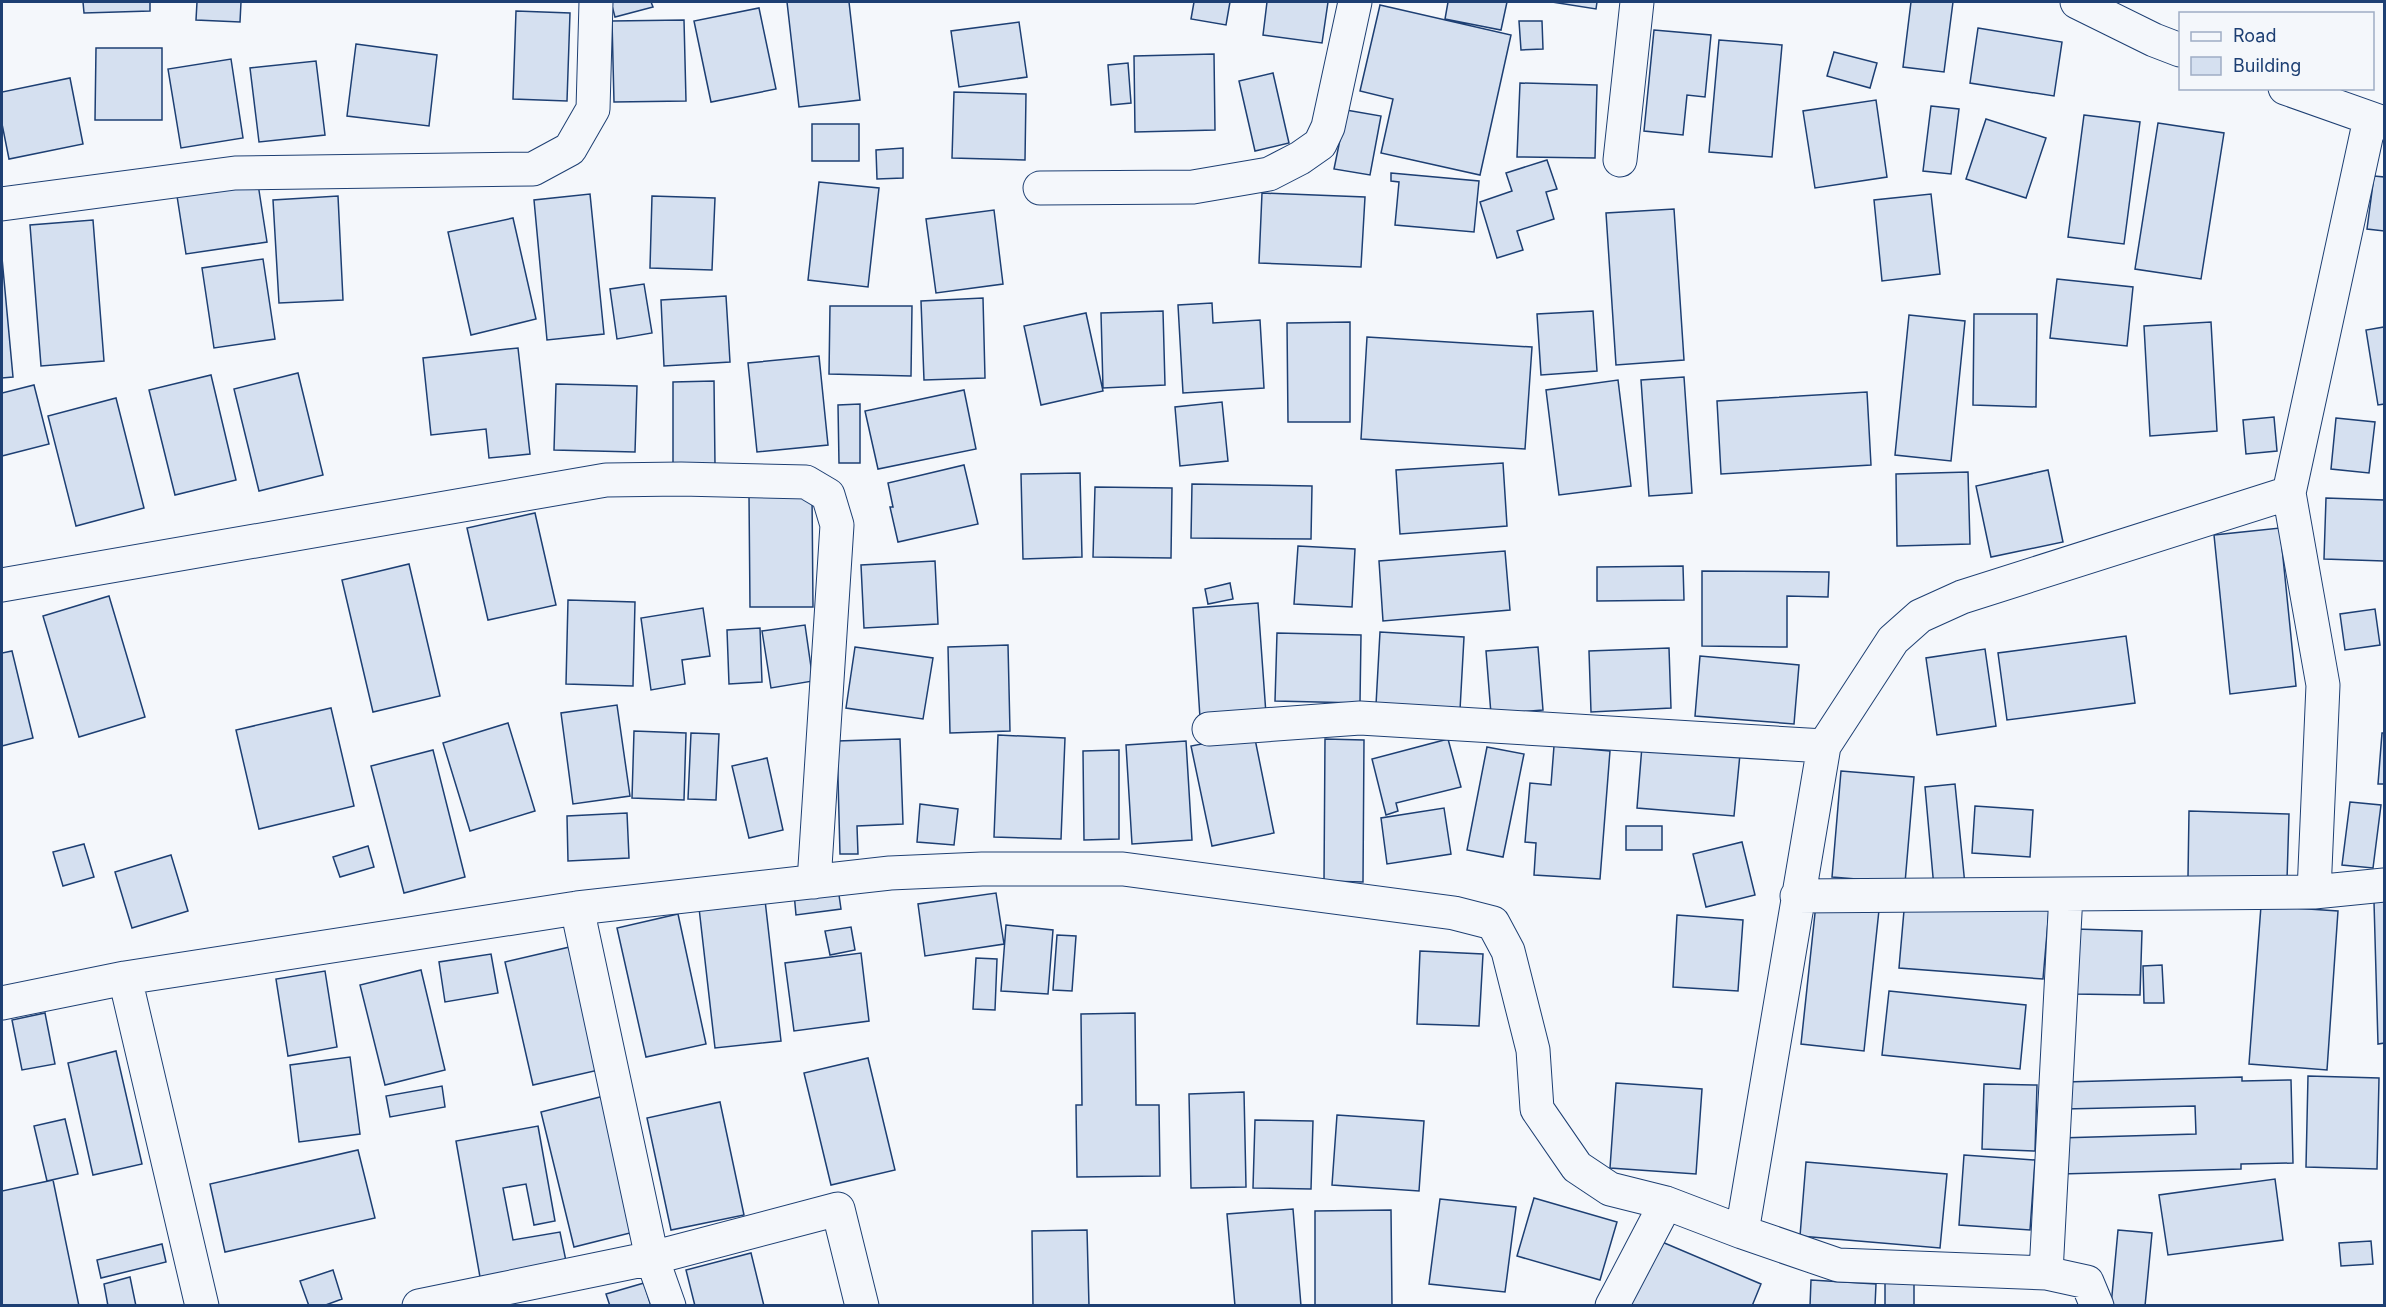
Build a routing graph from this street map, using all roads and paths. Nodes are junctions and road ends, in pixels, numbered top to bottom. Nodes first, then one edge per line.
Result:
1 (596, 2) edge
2 (1355, 2) edge
3 (1637, 2) edge
4 (2077, 2) edge
5 (2179, 49) edge
6 (2292, 90) edge
7 (2377, 121) edge
8 (1620, 160) dead end
9 (1040, 188) dead end
10 (2, 204) edge
11 (2289, 493) junction
12 (2, 585) edge
13 (1209, 729) dead end
14 (1824, 746) junction
15 (814, 882) junction
16 (2385, 885) edge
17 (2314, 892) junction
18 (2067, 894) junction
19 (1797, 896) junction
20 (577, 908) junction
21 (125, 978) junction
22 (2, 1003) edge
23 (1666, 1203) junction
24 (1742, 1232) junction
25 (652, 1258) junction
26 (2046, 1273) junction
27 (202, 1305) edge
28 (419, 1305) edge
29 (669, 1305) edge
30 (862, 1305) edge
31 (1612, 1305) edge
32 (2097, 1305) edge

1 - 10 street
2 - 9 street
3 - 8 street
4 - 5 street
6 - 7 street
7 - 11 street
11 - 14 street
11 - 17 street
12 - 15 street
13 - 14 street
14 - 19 street
15 - 20 street
15 - 23 street
16 - 17 street
17 - 18 street
18 - 19 street
18 - 26 street
19 - 24 street
20 - 21 street
20 - 25 street
21 - 22 street
21 - 27 street
23 - 24 street
23 - 31 street
24 - 26 street
25 - 28 street
25 - 29 street
25 - 30 street
26 - 32 street

